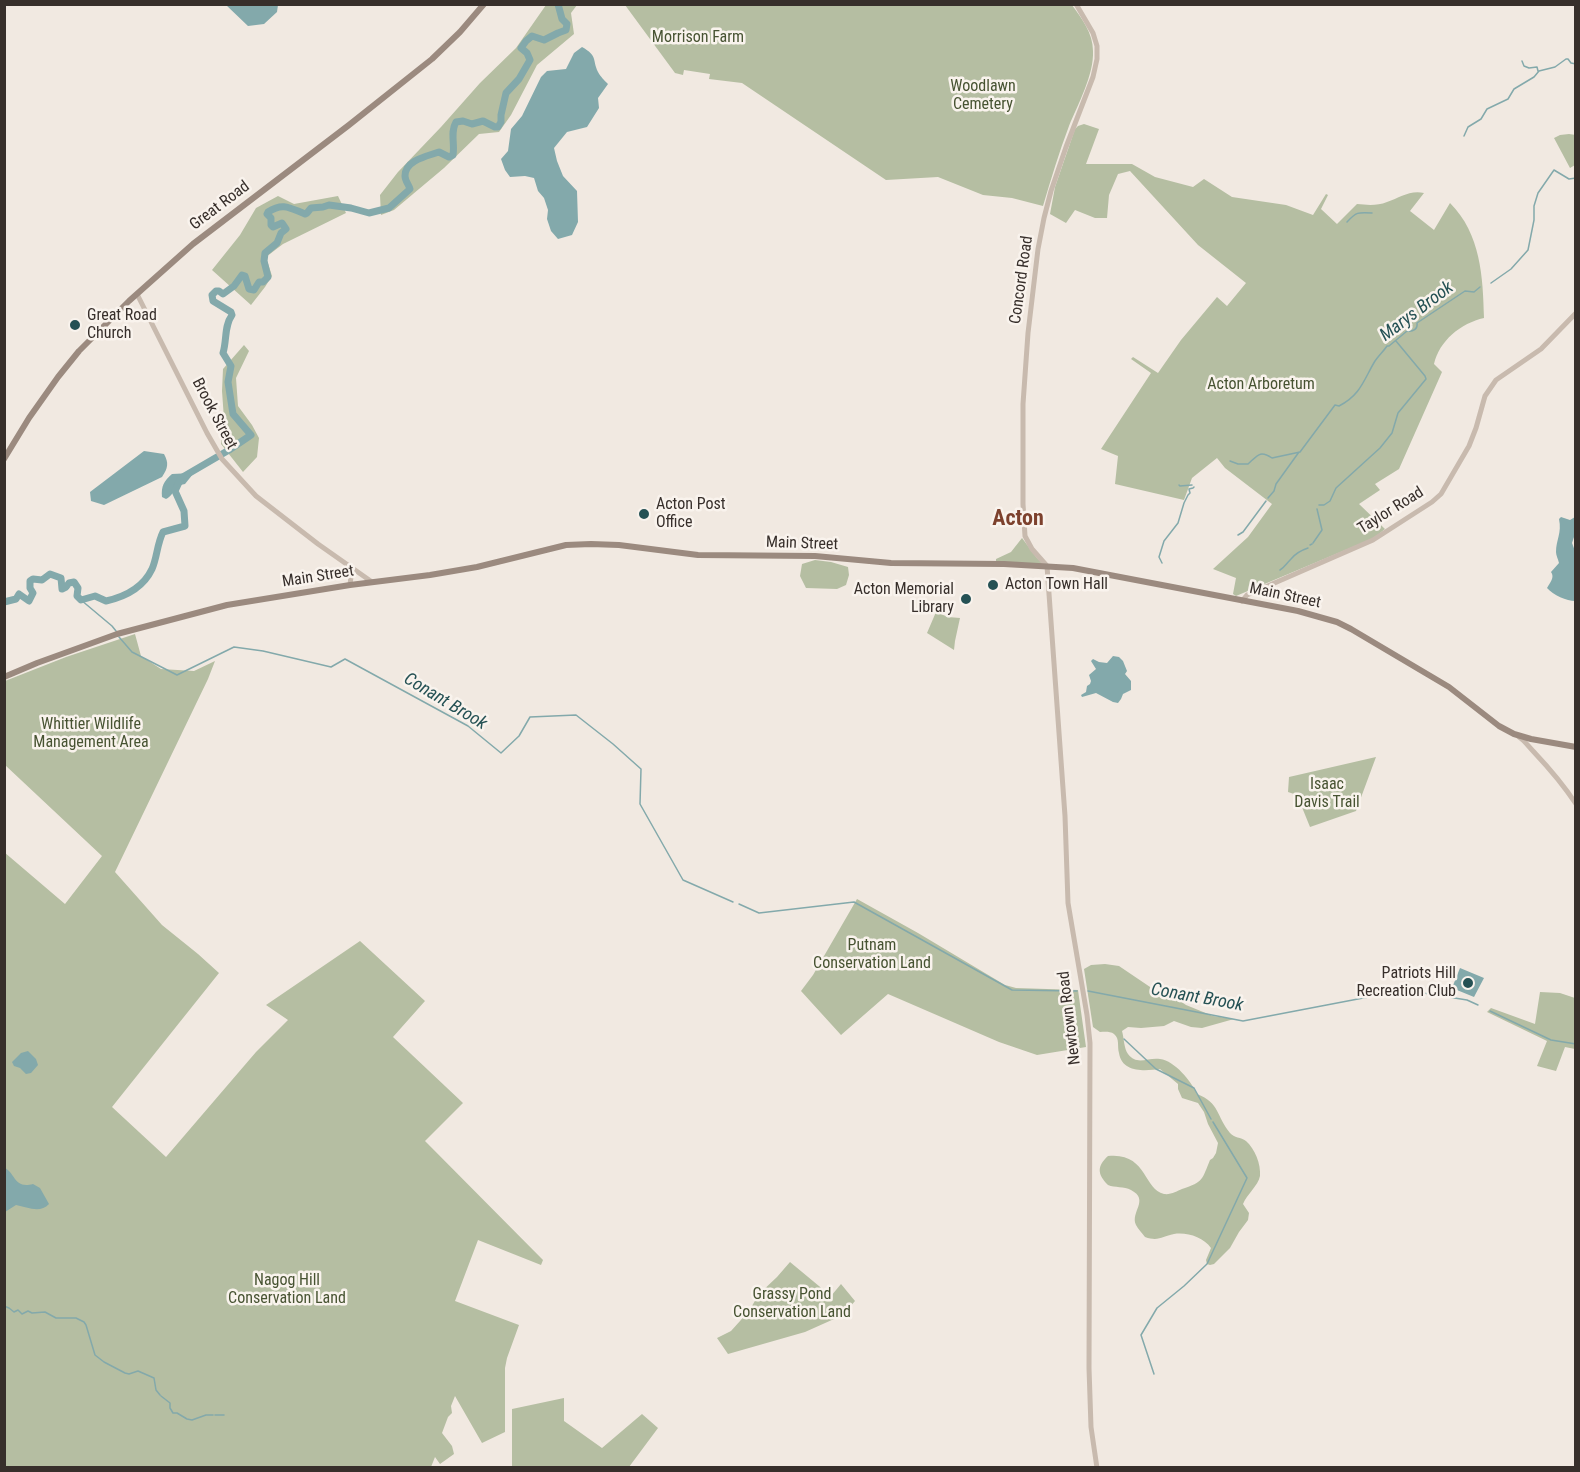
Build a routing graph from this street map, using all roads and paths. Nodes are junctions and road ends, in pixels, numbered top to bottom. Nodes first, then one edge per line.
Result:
1 (484, 4) edge
2 (1076, 4) edge
3 (137, 294) junction
4 (1575, 313) edge
5 (4, 459) edge
6 (1047, 566) junction
7 (352, 568) junction
8 (372, 582) junction
9 (350, 585) junction
10 (1242, 601) junction
11 (4, 677) edge
12 (1532, 742) junction
13 (1575, 747) edge
14 (1575, 804) edge
15 (1097, 1467) edge

1 - 3 main road, Great Road
2 - 6 street, Concord Road
3 - 5 main road, Great Road
3 - 7 street, Brook Street
4 - 10 street, Taylor Road
6 - 8 main road, Main Street
6 - 10 main road, Main Street
6 - 15 street, Newtown Road
7 - 8 street, Brook Street
7 - 9 street
8 - 9 main road, Main Street
9 - 11 main road, Main Street
10 - 12 main road, Main Street
12 - 13 main road, Main Street
12 - 14 street

